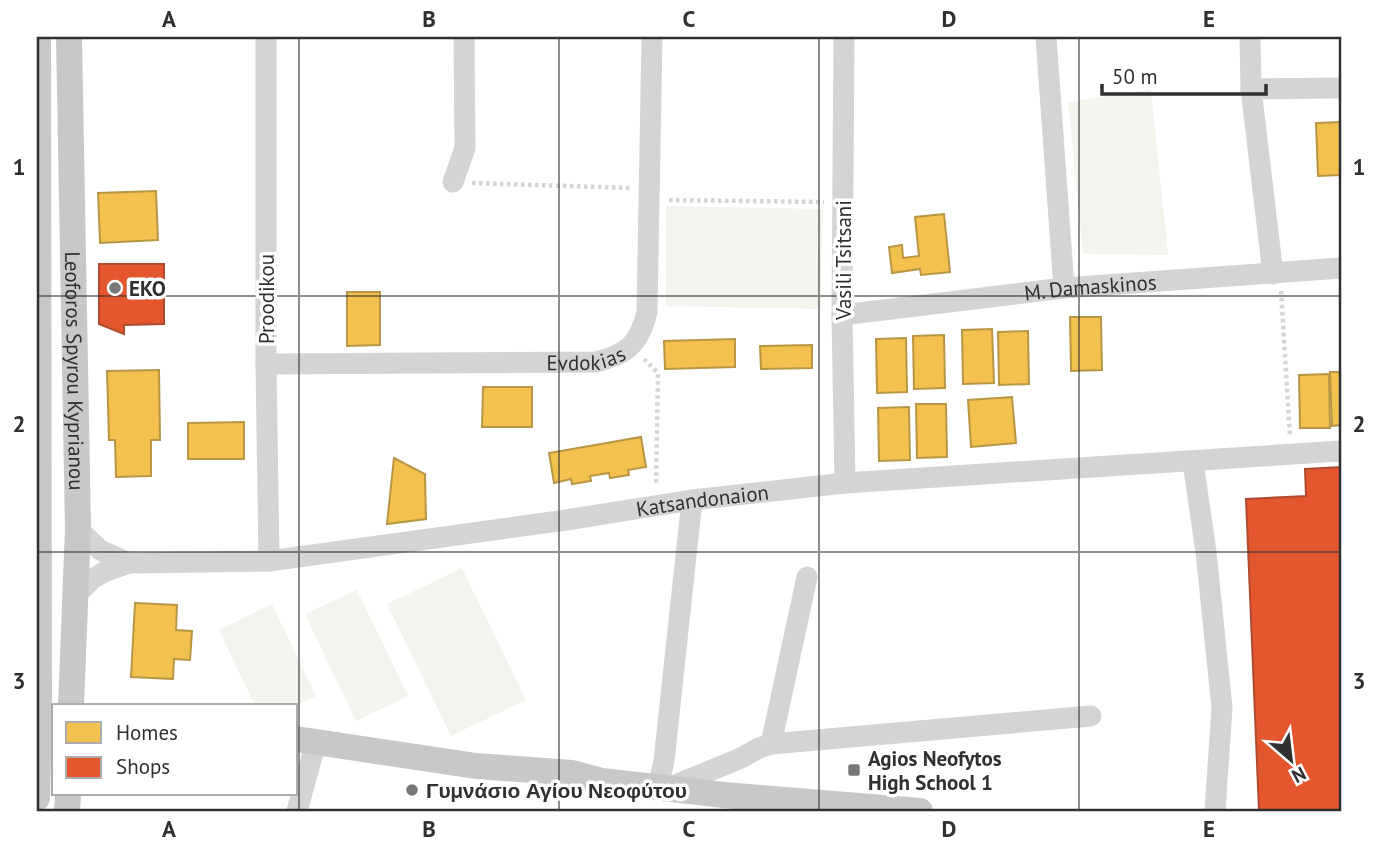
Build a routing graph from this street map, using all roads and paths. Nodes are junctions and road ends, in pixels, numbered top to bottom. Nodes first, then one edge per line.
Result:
1 (69, 37) edge
2 (266, 37) edge
3 (464, 37) edge
4 (652, 37) edge
5 (844, 37) edge
6 (1046, 37) edge
7 (1250, 37) edge
8 (38, 42) edge
9 (1341, 88) edge
10 (1251, 89) junction
11 (453, 183) joint
12 (650, 194) junction
13 (843, 202) junction
14 (1341, 268) edge
15 (1277, 273) junction
16 (1064, 288) junction
17 (842, 315) junction
18 (631, 346) junction
19 (266, 364) junction
20 (1341, 451) edge
21 (1292, 454) junction
22 (1193, 462) junction
23 (845, 483) junction
24 (692, 500) junction
25 (656, 506) junction
26 (78, 529) junction
27 (269, 561) junction
28 (129, 563) junction
29 (807, 577) dead end
30 (75, 596) junction
31 (71, 704) edge
32 (1091, 716) dead end
33 (43, 720) edge
34 (306, 740) edge
35 (771, 744) junction
36 (663, 788) junction
37 (37, 798) edge
38 (297, 811) edge
39 (920, 811) edge
40 (1215, 811) edge

1 - 26 main road, Leoforos Spyrou Kyprianou
2 - 19 street, Proodikou
3 - 11 street
4 - 12 street, Evdokias
5 - 13 street, Vasili Tsitsani
6 - 16 street
7 - 10 street
8 - 33 main road, Leoforos Spyrou Kyprianou
9 - 10 street
10 - 15 street
11 - 12 path
12 - 13 path
12 - 18 street, Evdokias
13 - 17 street, Vasili Tsitsani
14 - 15 street, M. Damaskinos
15 - 16 street, M. Damaskinos
15 - 21 path
16 - 17 street, M. Damaskinos
17 - 23 street, Vasili Tsitsani
18 - 19 street, Evdokias
18 - 25 path
19 - 27 street, Proodikou
20 - 21 street, Katsandonaion
21 - 22 street, Katsandonaion
22 - 23 street, Katsandonaion
22 - 40 street
23 - 24 street, Katsandonaion
24 - 25 street, Katsandonaion
24 - 36 street
25 - 27 street, Katsandonaion
26 - 28 street, Katsandonaion
26 - 30 main road, Leoforos Spyrou Kyprianou
27 - 28 street, Katsandonaion
28 - 30 street
29 - 35 street
30 - 31 main road, Leoforos Spyrou Kyprianou
32 - 35 street
33 - 37 main road, Leoforos Spyrou Kyprianou
34 - 36 main road
34 - 38 street
35 - 36 street
36 - 39 main road

